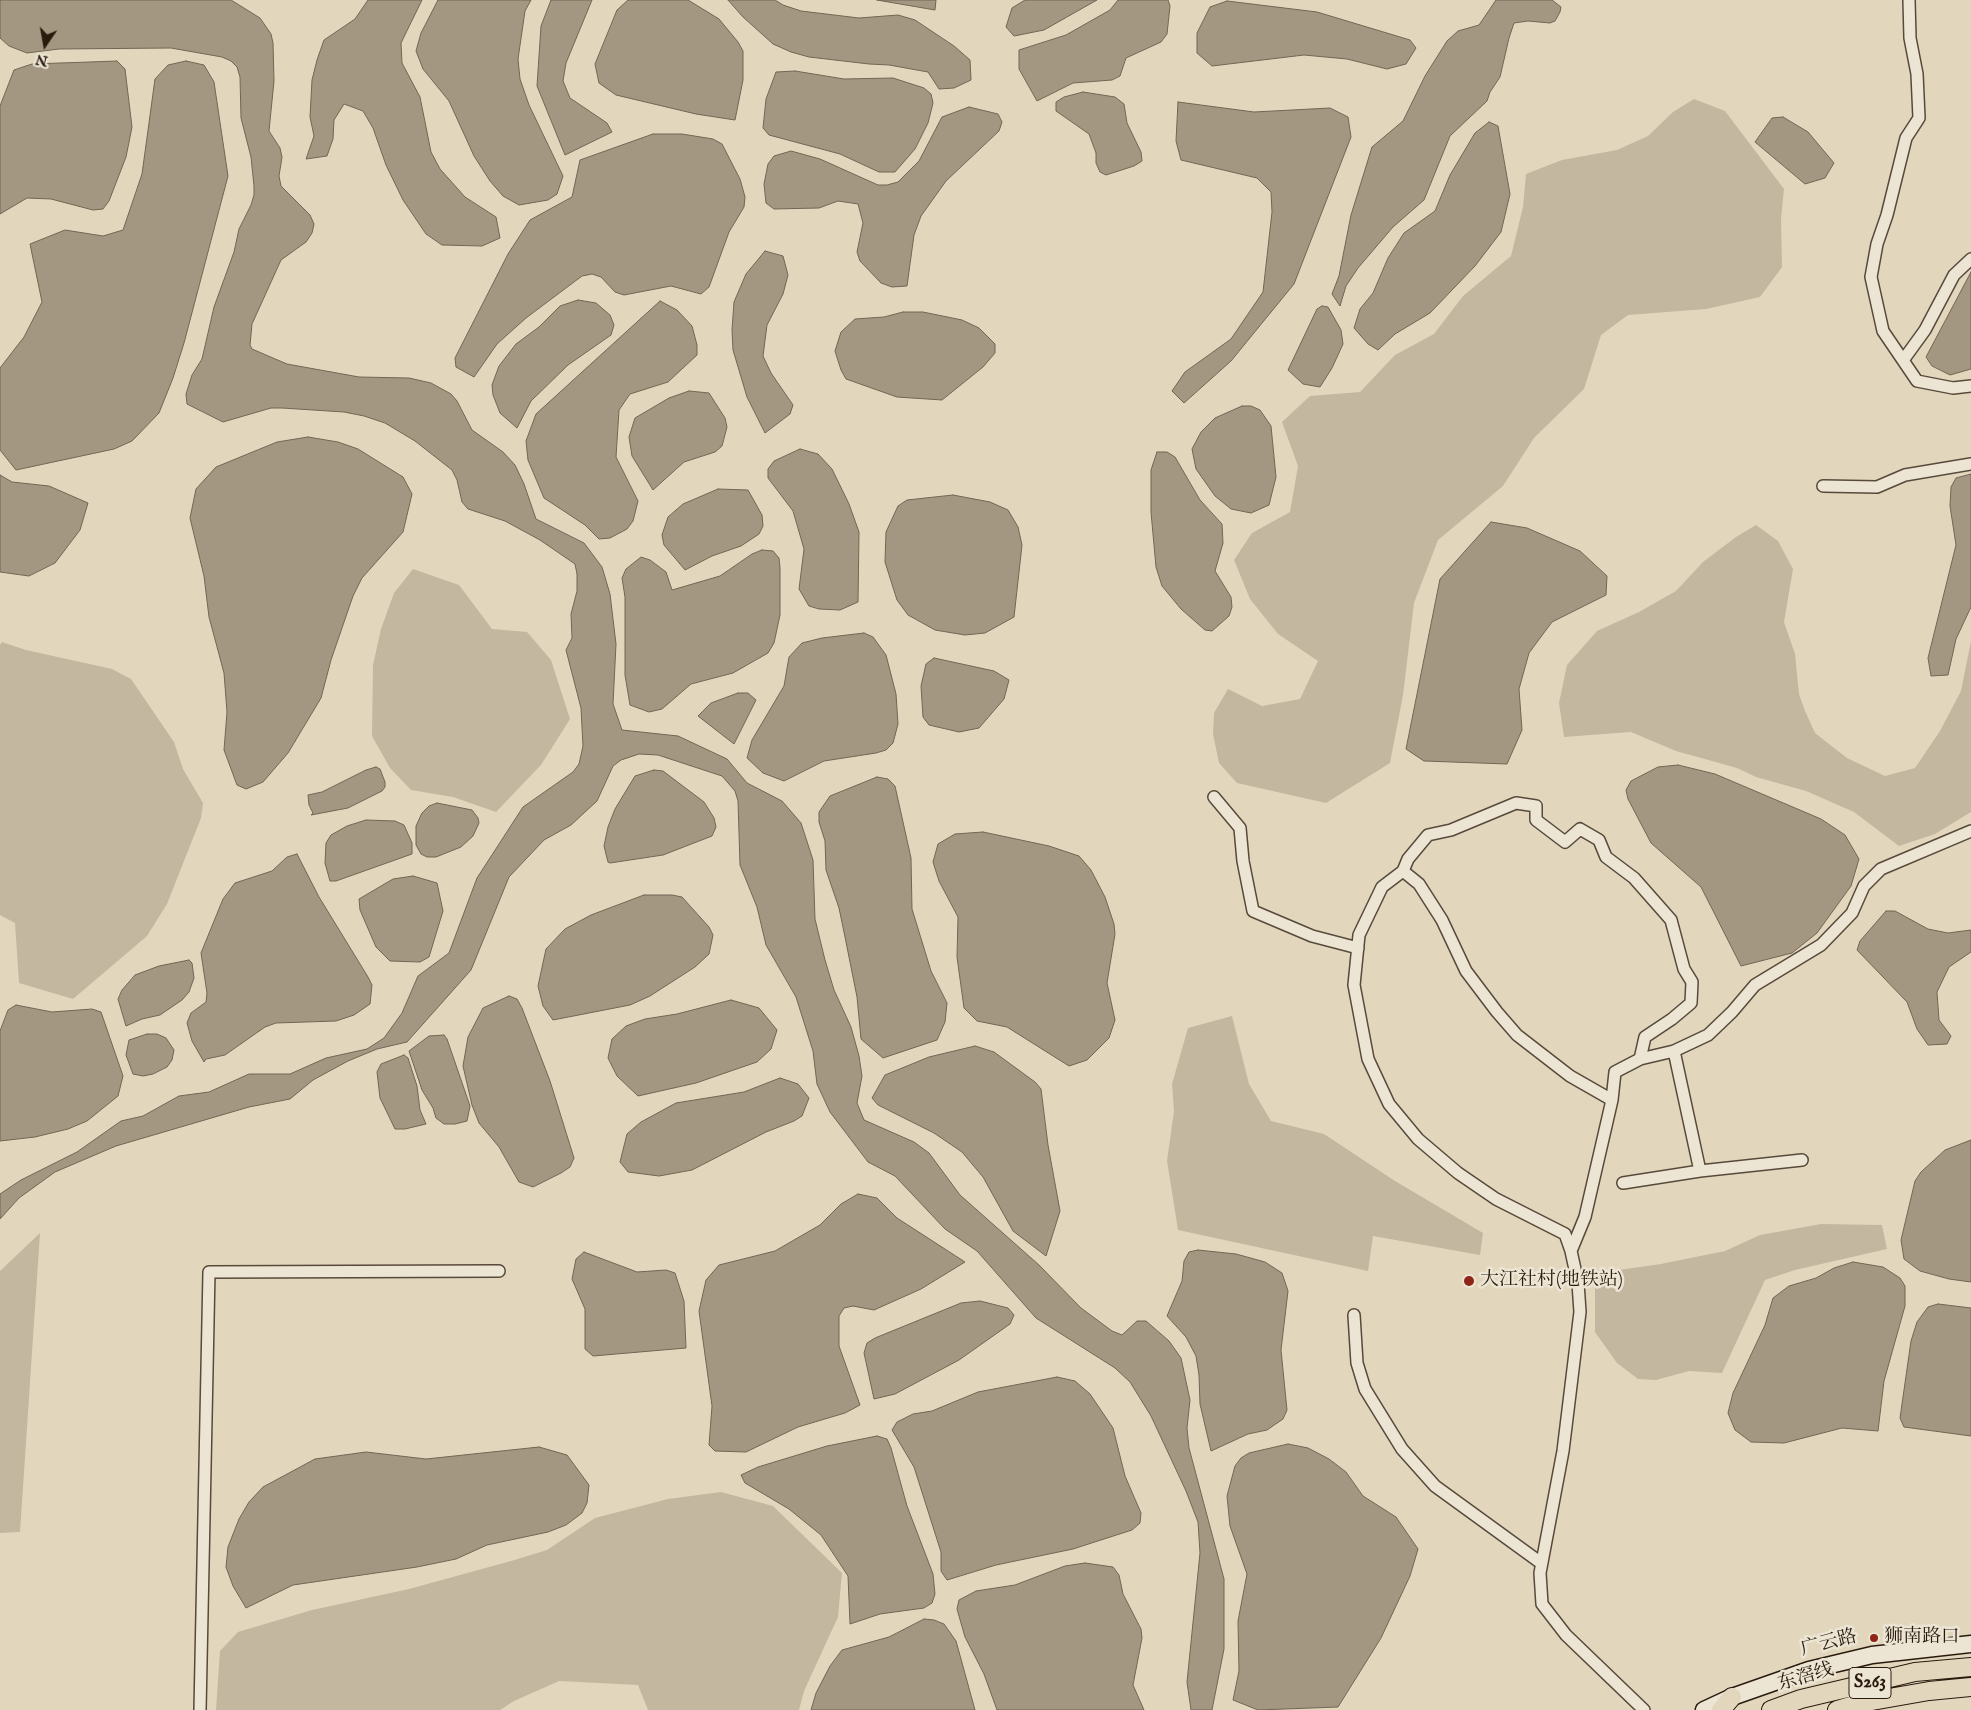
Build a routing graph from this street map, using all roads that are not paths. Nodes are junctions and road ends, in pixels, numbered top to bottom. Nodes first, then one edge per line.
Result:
1 (1909, 0) edge
2 (1971, 259) edge
3 (1904, 360) junction
4 (1971, 386) edge
5 (1971, 464) edge
6 (1823, 486) dead end
7 (1214, 797) dead end
8 (1971, 831) edge
9 (1403, 871) junction
10 (1358, 948) junction
11 (1674, 1051) junction
12 (1640, 1058) junction
13 (1612, 1100) junction
14 (1802, 1160) dead end
15 (1700, 1171) junction
16 (1623, 1183) dead end
17 (1571, 1251) junction
18 (499, 1270) dead end
19 (1354, 1315) dead end
20 (1541, 1563) junction
21 (1971, 1644) edge
22 (1971, 1667) edge
23 (1971, 1687) edge
24 (1726, 1704) edge
25 (200, 1710) edge
26 (1644, 1710) edge
27 (1704, 1710) edge
28 (1771, 1710) edge
29 (1836, 1710) edge

1 - 3 street
2 - 3 street
3 - 4 street
5 - 6 street
7 - 10 street
8 - 11 street
9 - 10 street
9 - 12 street
9 - 13 street
10 - 17 street
11 - 12 street
11 - 15 street
12 - 13 street
13 - 17 street
14 - 15 street
15 - 16 street
17 - 20 street
18 - 25 street
19 - 20 street
20 - 26 street
21 - 24 main road, 广云路 / S263
22 - 28 main road, 东滘线 / S263
23 - 29 main road, S263
24 - 27 main road, 广云路 / S263

